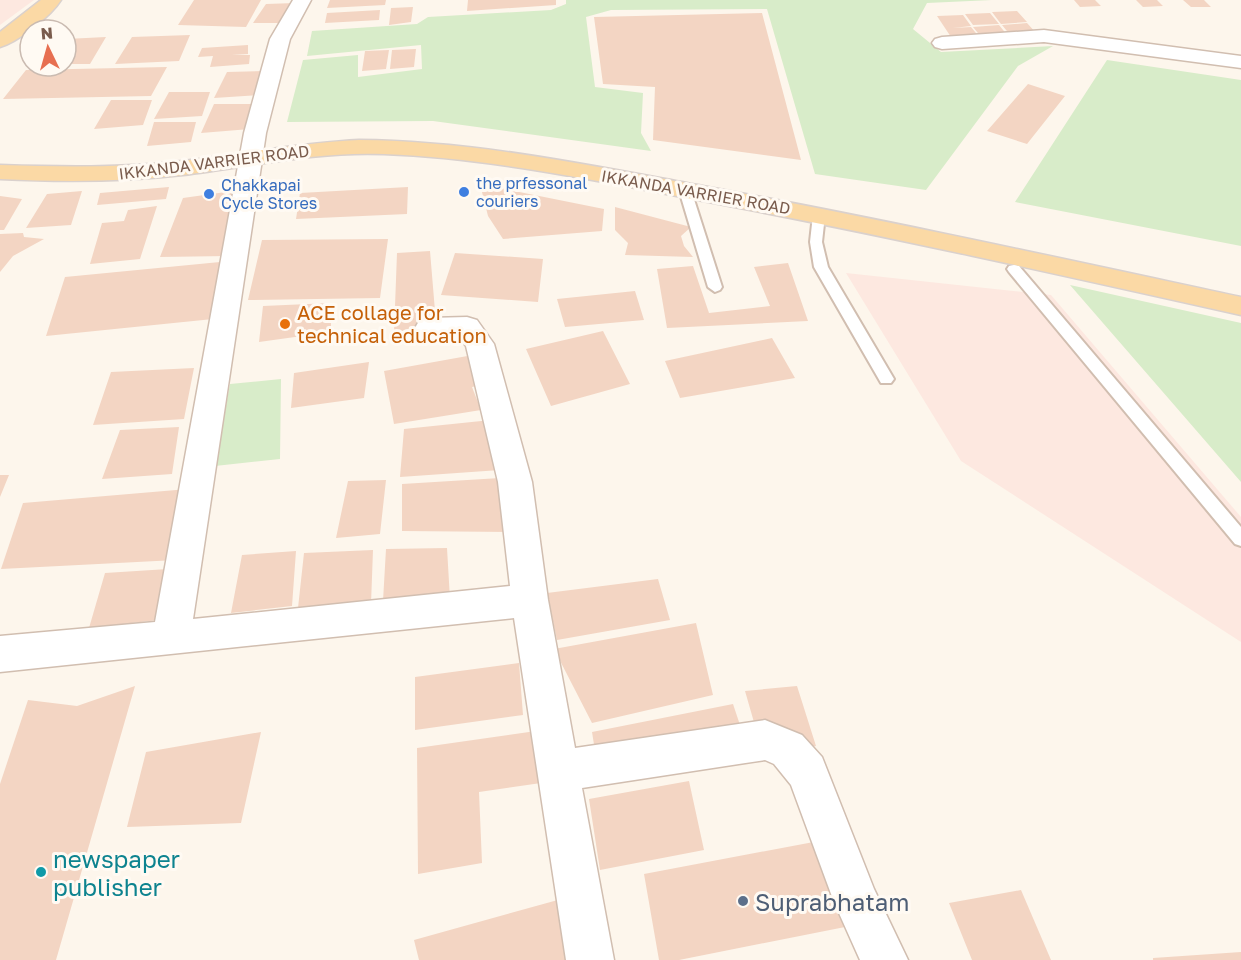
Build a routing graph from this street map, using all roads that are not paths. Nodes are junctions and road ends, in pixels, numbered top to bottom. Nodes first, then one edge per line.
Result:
1 (52, 0) edge
2 (302, 0) edge
3 (0, 40) edge
4 (942, 42) dead end
5 (1241, 62) edge
6 (252, 150) junction
7 (0, 154) edge
8 (0, 172) edge
9 (685, 190) junction
10 (819, 215) junction
11 (1014, 269) dead end
12 (1241, 284) edge
13 (715, 286) dead end
14 (1241, 306) edge
15 (429, 328) dead end
16 (886, 379) dead end
17 (1241, 539) edge
18 (530, 600) junction
19 (171, 638) junction
20 (0, 654) edge
21 (559, 771) junction
22 (590, 960) edge
23 (884, 960) edge

1 - 3 main road
2 - 6 street
4 - 5 street
6 - 7 main road, IKKANDA VARRIER ROAD
6 - 8 main road, IKKANDA VARRIER ROAD
6 - 9 main road, IKKANDA VARRIER ROAD
6 - 12 main road, IKKANDA VARRIER ROAD
6 - 19 street
9 - 10 main road, IKKANDA VARRIER ROAD
9 - 13 lane
10 - 14 main road, IKKANDA VARRIER ROAD
10 - 16 lane
11 - 17 lane
15 - 18 street
18 - 19 street
18 - 21 street
19 - 20 street
21 - 22 street
21 - 23 street

